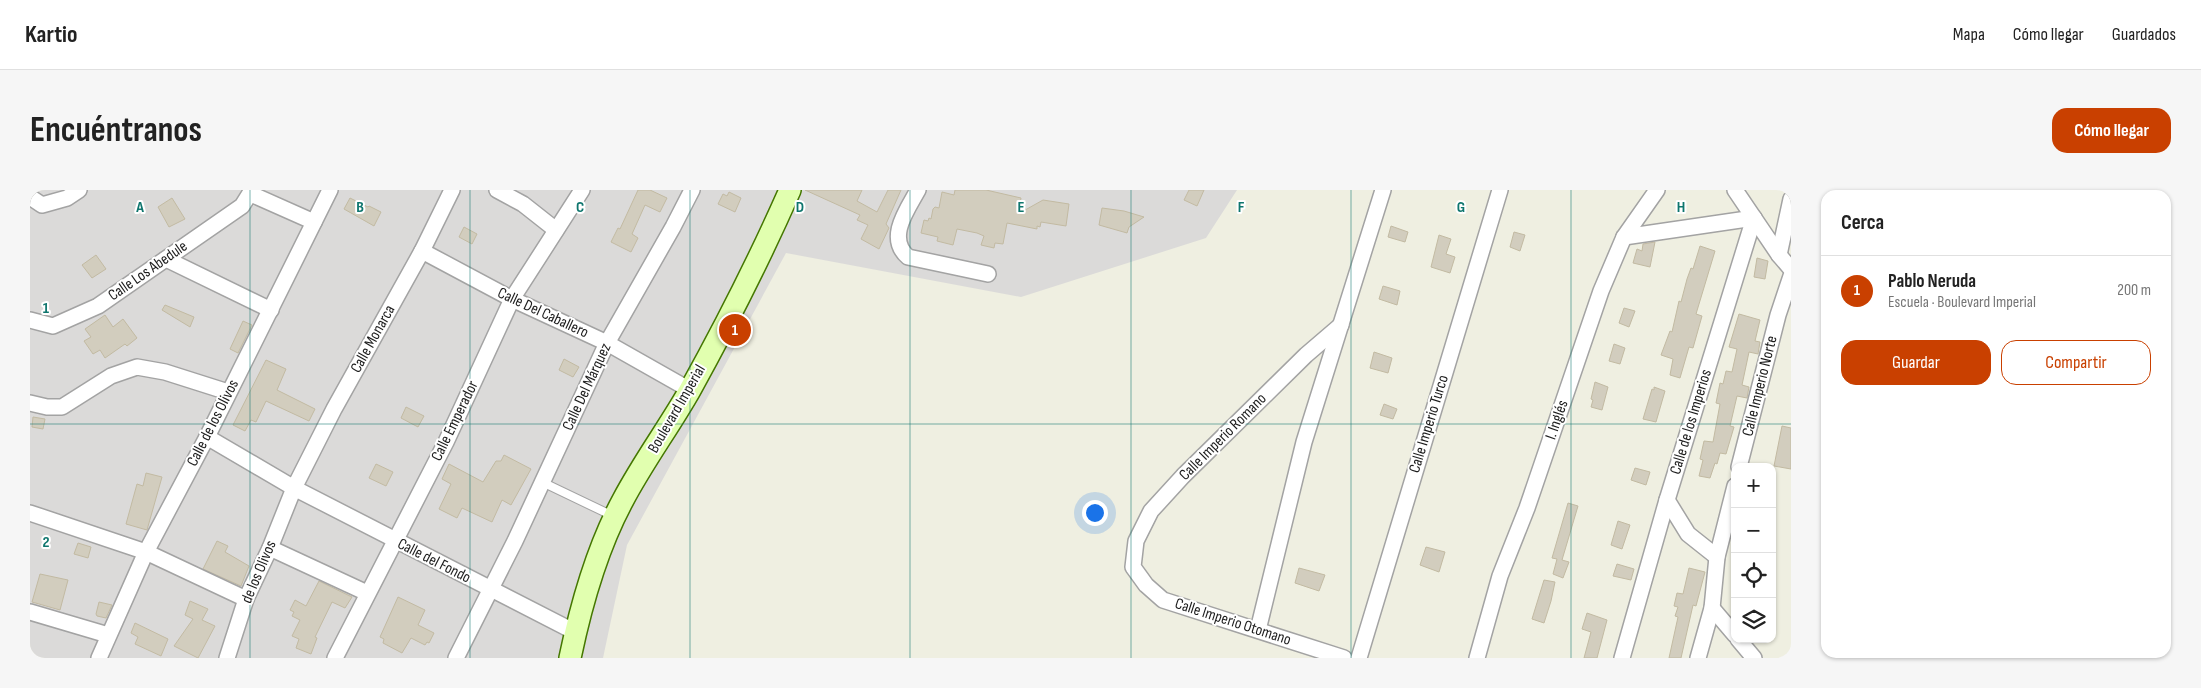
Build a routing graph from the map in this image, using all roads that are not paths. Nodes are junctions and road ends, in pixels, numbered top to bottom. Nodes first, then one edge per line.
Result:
1 (79, 190) edge
2 (330, 190) edge
3 (452, 190) edge
4 (497, 190) edge
5 (582, 190) edge
6 (692, 190) edge
7 (790, 190) edge
8 (918, 190) edge
9 (1383, 190) edge
10 (1500, 190) edge
11 (1657, 190) edge
12 (1735, 190) edge
13 (252, 192) edge
14 (30, 197) edge
15 (1791, 199) edge
16 (1754, 218) junction
17 (314, 222) junction
18 (556, 230) junction
19 (1624, 237) junction
20 (422, 251) junction
21 (1779, 255) junction
22 (166, 259) junction
23 (1791, 270) edge
24 (988, 274) dead end
25 (1791, 276) edge
26 (512, 299) junction
27 (271, 310) junction
28 (30, 320) edge
29 (1340, 325) junction
30 (607, 343) junction
31 (690, 390) junction
32 (228, 392) junction
33 (30, 403) edge
34 (207, 437) junction
35 (1741, 463) edge
36 (542, 482) junction
37 (294, 488) junction
38 (1667, 500) junction
39 (1731, 502) edge
40 (30, 514) edge
41 (615, 518) junction
42 (394, 540) junction
43 (270, 548) junction
44 (146, 552) junction
45 (1717, 557) junction
46 (1133, 567) joint
47 (492, 590) junction
48 (367, 594) junction
49 (246, 599) junction
50 (1712, 608) junction
51 (30, 612) edge
52 (1258, 630) junction
53 (1731, 630) edge
54 (575, 632) junction
55 (108, 635) junction
56 (1741, 643) edge
57 (99, 658) edge
58 (227, 658) edge
59 (335, 658) edge
60 (456, 658) edge
61 (570, 658) edge
62 (1344, 658) edge
63 (1358, 658) edge
64 (1477, 658) edge
65 (1622, 658) edge
66 (1698, 658) edge
67 (1754, 658) edge

1 - 14 street
2 - 17 street, Calle de los Olivos
3 - 20 street, Calle Monarca
4 - 18 street
5 - 18 street, Calle Emperador
6 - 30 street, Calle Del Márquez
7 - 31 street, Boulevard Imperial
8 - 24 street
9 - 29 street
10 - 63 street, Calle Imperio Turco
11 - 19 street, I. Inglés
12 - 16 street
13 - 17 street
13 - 22 street, Calle Los Abedule
15 - 21 street
16 - 19 street
16 - 21 street
16 - 38 street, Calle de los Imperios
17 - 27 street, Calle de los Olivos
18 - 26 street, Calle Emperador
19 - 64 street, I. Inglés
20 - 26 street, Calle Del Caballero
20 - 37 street, Calle Monarca
21 - 23 street
22 - 27 street
22 - 28 street, Calle Los Abedule
25 - 35 street, Calle Imperio Norte
26 - 30 street, Calle Del Caballero
26 - 42 street, Calle Emperador
27 - 32 street, Calle de los Olivos
29 - 46 street, Calle Imperio Romano
29 - 52 street
30 - 31 street, Calle Del Caballero
30 - 36 street, Calle Del Márquez
31 - 41 street, Boulevard Imperial
32 - 33 street
32 - 34 street, Calle de los Olivos
34 - 37 street, Calle del Fondo
34 - 44 street, Calle de los Olivos
36 - 41 lane
36 - 47 street, Calle Del Márquez
37 - 42 street, Calle del Fondo
37 - 43 street, de los Olivos
38 - 45 street
38 - 65 street, Calle de los Imperios
39 - 45 street
40 - 44 street
41 - 54 street, Boulevard Imperial
42 - 47 street, Calle del Fondo
42 - 48 street, Calle Emperador
43 - 48 street
43 - 49 street, de los Olivos
44 - 49 street
44 - 55 street, Calle de los Olivos
45 - 50 street
46 - 52 street, Calle Imperio Otomano
47 - 54 street, Calle del Fondo
47 - 60 street, Calle Del Márquez
48 - 59 street, Calle Emperador
49 - 58 street, de los Olivos
50 - 53 street
50 - 66 street
51 - 55 street
52 - 62 street, Calle Imperio Otomano
54 - 61 street, Boulevard Imperial
55 - 57 street, Calle de los Olivos
56 - 67 street

